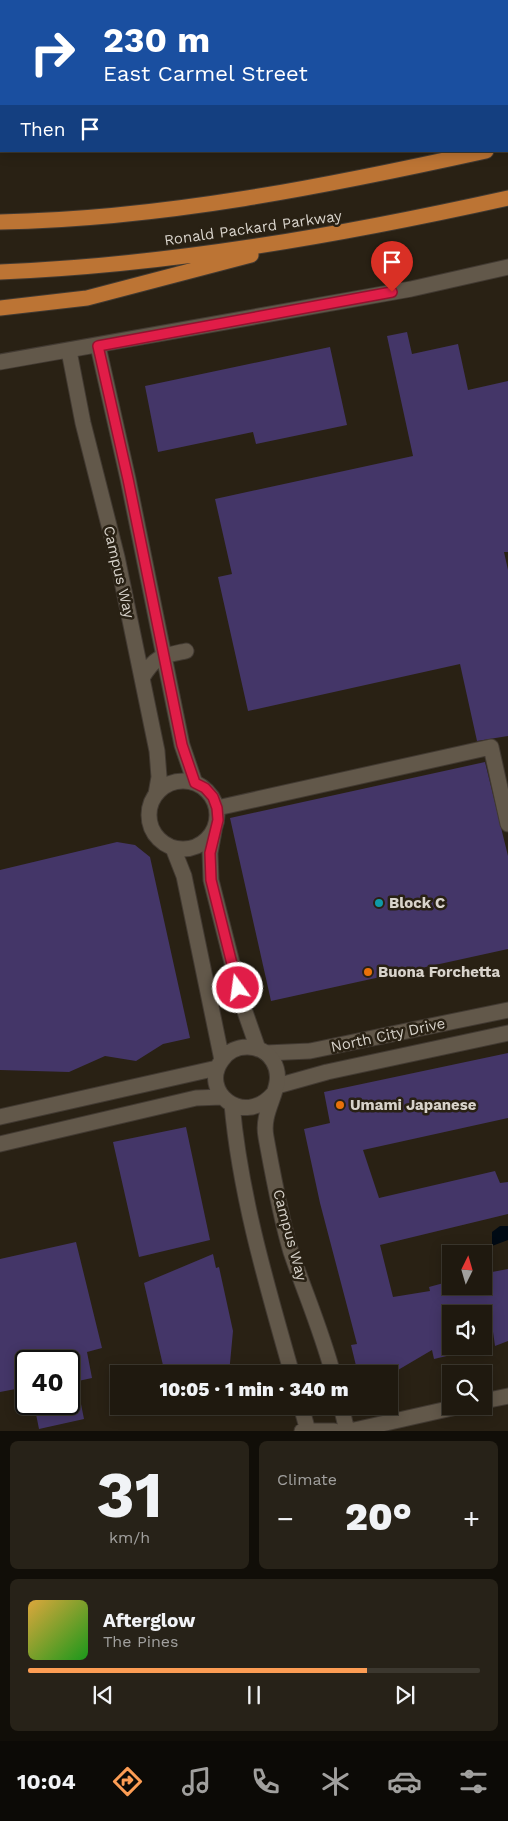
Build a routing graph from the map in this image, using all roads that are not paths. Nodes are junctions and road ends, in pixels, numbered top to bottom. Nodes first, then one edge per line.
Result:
1 (481, 152) edge
2 (508, 198) edge
3 (0, 222) edge
4 (312, 239) junction
5 (508, 267) edge
6 (0, 272) edge
7 (0, 308) edge
8 (98, 346) junction
9 (69, 351) junction
10 (0, 362) edge
11 (186, 651) dead end
12 (163, 656) junction
13 (142, 678) junction
14 (195, 783) junction
15 (156, 794) junction
16 (217, 808) junction
17 (508, 824) edge
18 (214, 831) junction
19 (173, 848) junction
20 (508, 1010) edge
21 (508, 1033) edge
22 (262, 1051) junction
23 (219, 1064) junction
24 (275, 1090) junction
25 (227, 1100) junction
26 (0, 1117) edge
27 (0, 1144) edge
28 (290, 1365) edge
29 (331, 1365) edge
30 (508, 1396) edge
31 (492, 1399) edge
32 (442, 1410) edge
33 (303, 1415) edge
34 (344, 1415) edge
35 (306, 1431) edge
36 (334, 1431) edge
37 (348, 1431) edge

1 - 3 highway, Ronald Packard Parkway
2 - 4 highway, Ronald Packard Parkway
4 - 6 highway, Ronald Packard Parkway
4 - 7 highway
5 - 8 street
8 - 9 street
8 - 12 street, Campus Way
9 - 10 street
9 - 13 street, Campus Way
11 - 12 street
12 - 13 street
12 - 14 street, Campus Way
13 - 15 street, Campus Way
14 - 15 street
14 - 16 street
15 - 19 street, Campus Way
16 - 17 street
16 - 18 street
18 - 19 street
18 - 22 street
19 - 23 street, Campus Way
20 - 22 street, North City Drive
21 - 24 street, North City Drive
22 - 23 street
22 - 24 street
23 - 25 street, Campus Way
23 - 26 street
24 - 25 street
24 - 29 street, Campus Way
25 - 27 street
25 - 28 street, Campus Way
30 - 31 street
32 - 37 street
33 - 35 street
34 - 37 street
35 - 36 street

